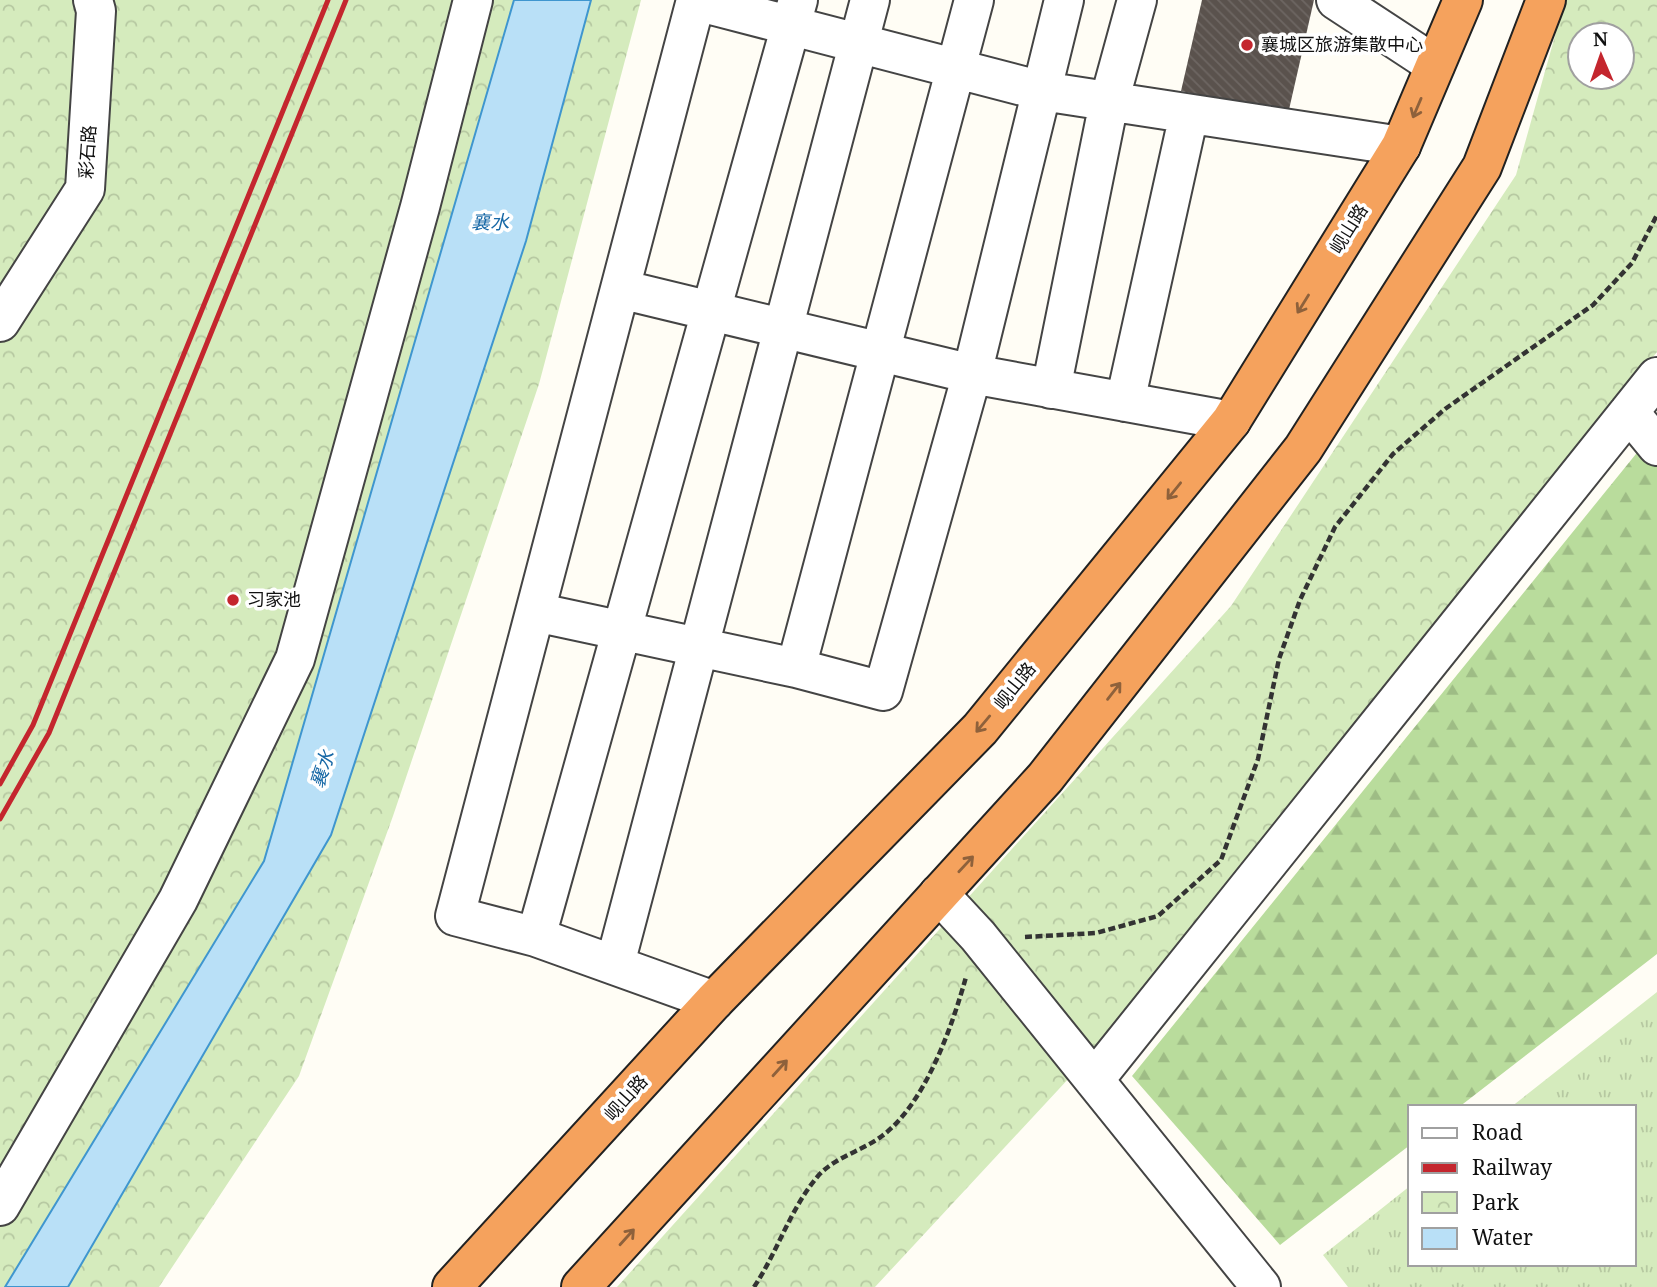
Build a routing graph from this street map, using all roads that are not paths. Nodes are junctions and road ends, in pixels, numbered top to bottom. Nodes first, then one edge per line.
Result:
1 (93, 0) edge
2 (473, 0) edge
3 (696, 0) edge
4 (870, 0) edge
5 (974, 0) edge
6 (1064, 0) edge
7 (1137, 0) edge
8 (1336, 0) edge
9 (1463, 0) edge
10 (1548, 0) edge
11 (795, 13) edge
12 (857, 43) junction
13 (1435, 65) junction
14 (954, 68) junction
15 (1042, 91) junction
16 (1109, 102) junction
17 (1189, 114) junction
18 (1401, 146) junction
19 (620, 289) junction
20 (712, 312) junction
21 (0, 323) edge
22 (783, 329) junction
23 (879, 352) junction
24 (972, 374) junction
25 (1657, 377) edge
26 (1051, 388) junction
27 (1125, 402) junction
28 (1629, 412) junction
29 (1231, 421) junction
30 (1657, 446) edge
31 (535, 612) junction
32 (622, 631) junction
33 (699, 647) junction
34 (796, 668) junction
35 (939, 894) junction
36 (536, 937) junction
37 (615, 964) junction
38 (714, 1002) junction
39 (1094, 1080) junction
40 (0, 1206) edge
41 (452, 1287) edge
42 (581, 1287) edge
43 (1261, 1287) edge

1 - 21 street, 彩石路
2 - 40 street
3 - 11 street
3 - 19 street
4 - 12 street
5 - 14 street
6 - 15 street
7 - 16 street
8 - 13 street
9 - 13 highway, 岘山路
35 -> 10 highway
11 - 12 street
11 - 20 street
12 - 14 street
12 - 22 street
13 -> 18 highway, 岘山路
14 - 15 street
14 - 23 street
15 - 16 street
15 - 24 street
16 - 17 street
16 - 26 street
17 - 18 street
17 - 27 street
18 -> 29 highway, 岘山路
19 - 20 street
19 - 31 street
20 - 22 street
20 - 32 street
22 - 23 street
22 - 33 street
23 - 24 street
23 - 34 street
24 - 26 street
24 - 34 street
25 - 28 street
26 - 27 street
27 - 29 street
28 - 30 street
28 - 39 street
29 -> 38 highway, 岘山路
31 - 32 street
31 - 36 street
32 - 33 street
32 - 36 street
33 - 34 street
33 - 37 street
35 - 39 street
42 -> 35 highway
36 - 37 street
37 - 38 street
38 - 41 highway, 岘山路
39 - 43 street

